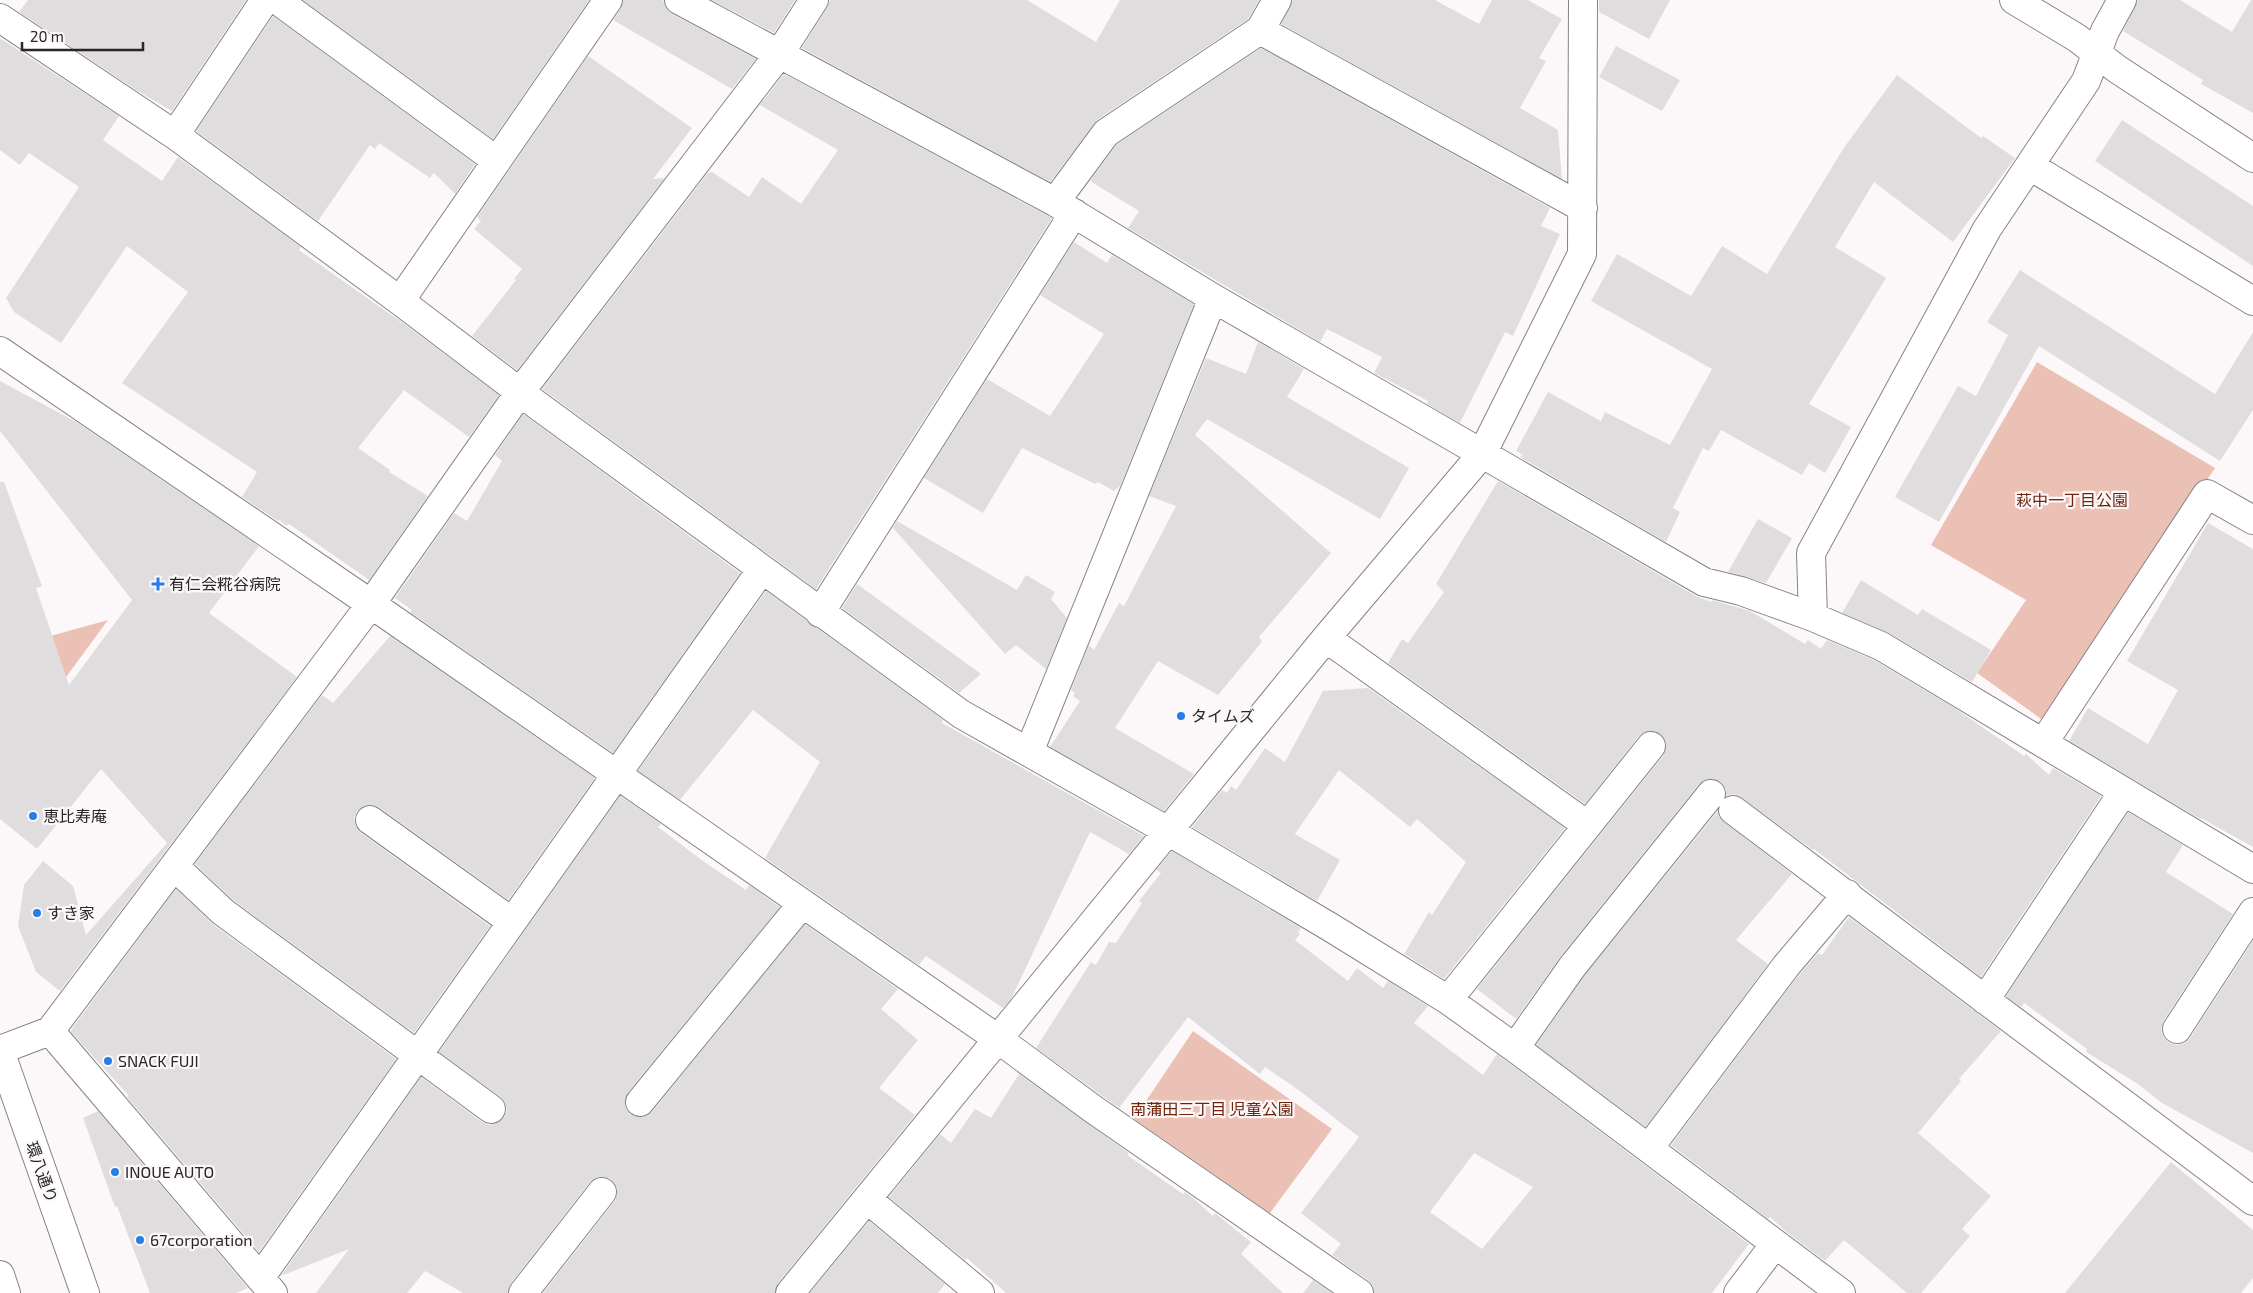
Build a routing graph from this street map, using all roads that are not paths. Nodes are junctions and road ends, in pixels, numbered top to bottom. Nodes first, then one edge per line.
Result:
1 (2, 0) edge
2 (265, 0) edge
3 (277, 0) edge
4 (608, 0) edge
5 (679, 0) edge
6 (814, 0) edge
7 (1276, 0) edge
8 (1583, 0) edge
9 (2014, 0) edge
10 (2122, 0) edge
11 (0, 3) edge
12 (0, 18) edge
13 (1260, 30) junction
14 (780, 52) junction
15 (2095, 54) junction
16 (176, 135) junction
17 (2253, 158) edge
18 (497, 160) junction
19 (2030, 166) junction
20 (1064, 208) junction
21 (1583, 208) junction
22 (1213, 298) junction
23 (400, 301) junction
24 (2253, 301) edge
25 (0, 351) edge
26 (520, 392) junction
27 (1482, 454) junction
28 (2253, 520) edge
29 (762, 569) junction
30 (371, 604) junction
31 (820, 613) junction
32 (1813, 617) junction
33 (1326, 638) junction
34 (2044, 742) junction
35 (1651, 746) dead end
36 (1029, 752) junction
37 (616, 775) junction
38 (2123, 792) junction
39 (1711, 794) dead end
40 (1733, 810) dead end
41 (370, 820) dead end
42 (1587, 825) junction
43 (1168, 831) junction
44 (174, 866) junction
45 (2253, 870) edge
46 (1847, 894) junction
47 (802, 904) junction
48 (2253, 912) edge
49 (512, 922) junction
50 (1448, 1000) junction
51 (1985, 1000) junction
52 (2178, 1029) dead end
53 (50, 1031) junction
54 (998, 1039) junction
55 (1515, 1048) junction
56 (0, 1051) edge
57 (418, 1054) junction
58 (640, 1102) dead end
59 (491, 1109) dead end
60 (1649, 1148) junction
61 (602, 1192) dead end
62 (867, 1199) junction
63 (2253, 1201) edge
64 (1775, 1244) junction
65 (0, 1275) edge
66 (266, 1285) edge
67 (6, 1293) edge
68 (85, 1293) edge
69 (523, 1293) edge
70 (790, 1293) edge
71 (980, 1293) edge
72 (1359, 1293) edge
73 (1738, 1293) edge
74 (1841, 1293) edge

1 - 11 street
2 - 16 street
3 - 18 street
4 - 18 street
5 - 14 street
6 - 14 street
7 - 13 street
8 - 21 street
9 - 15 street
10 - 15 street
12 - 16 street
13 - 20 street
13 - 21 street
14 - 20 street
14 - 26 street
15 - 17 street
15 - 19 street
16 - 23 street
18 - 23 street
19 - 24 street
19 - 32 street
20 - 22 street
20 - 31 street
21 - 27 street
22 - 27 street
22 - 36 street
23 - 26 street
25 - 30 street
26 - 29 street
26 - 30 street
27 - 32 street
27 - 33 street
28 - 34 street
29 - 31 street
29 - 37 street
30 - 37 street
30 - 44 street
31 - 36 street
32 - 34 street
33 - 42 street
33 - 43 street
34 - 38 street
35 - 42 street
36 - 43 street
37 - 47 street
37 - 49 street
38 - 45 street
38 - 51 street
39 - 55 street
40 - 46 street
41 - 49 street
42 - 50 street
43 - 50 street
43 - 54 street
44 - 53 street
44 - 57 street
46 - 51 street
46 - 60 street
47 - 54 street
47 - 58 street
48 - 52 street
49 - 57 street
50 - 55 street
51 - 63 street
53 - 56 street
53 - 66 street
54 - 62 street
54 - 72 street
55 - 60 street
56 - 68 street, 環八通り
57 - 59 street
57 - 66 street
60 - 64 street
61 - 69 street
62 - 70 street
62 - 71 street
64 - 73 street
64 - 74 street
65 - 67 street

